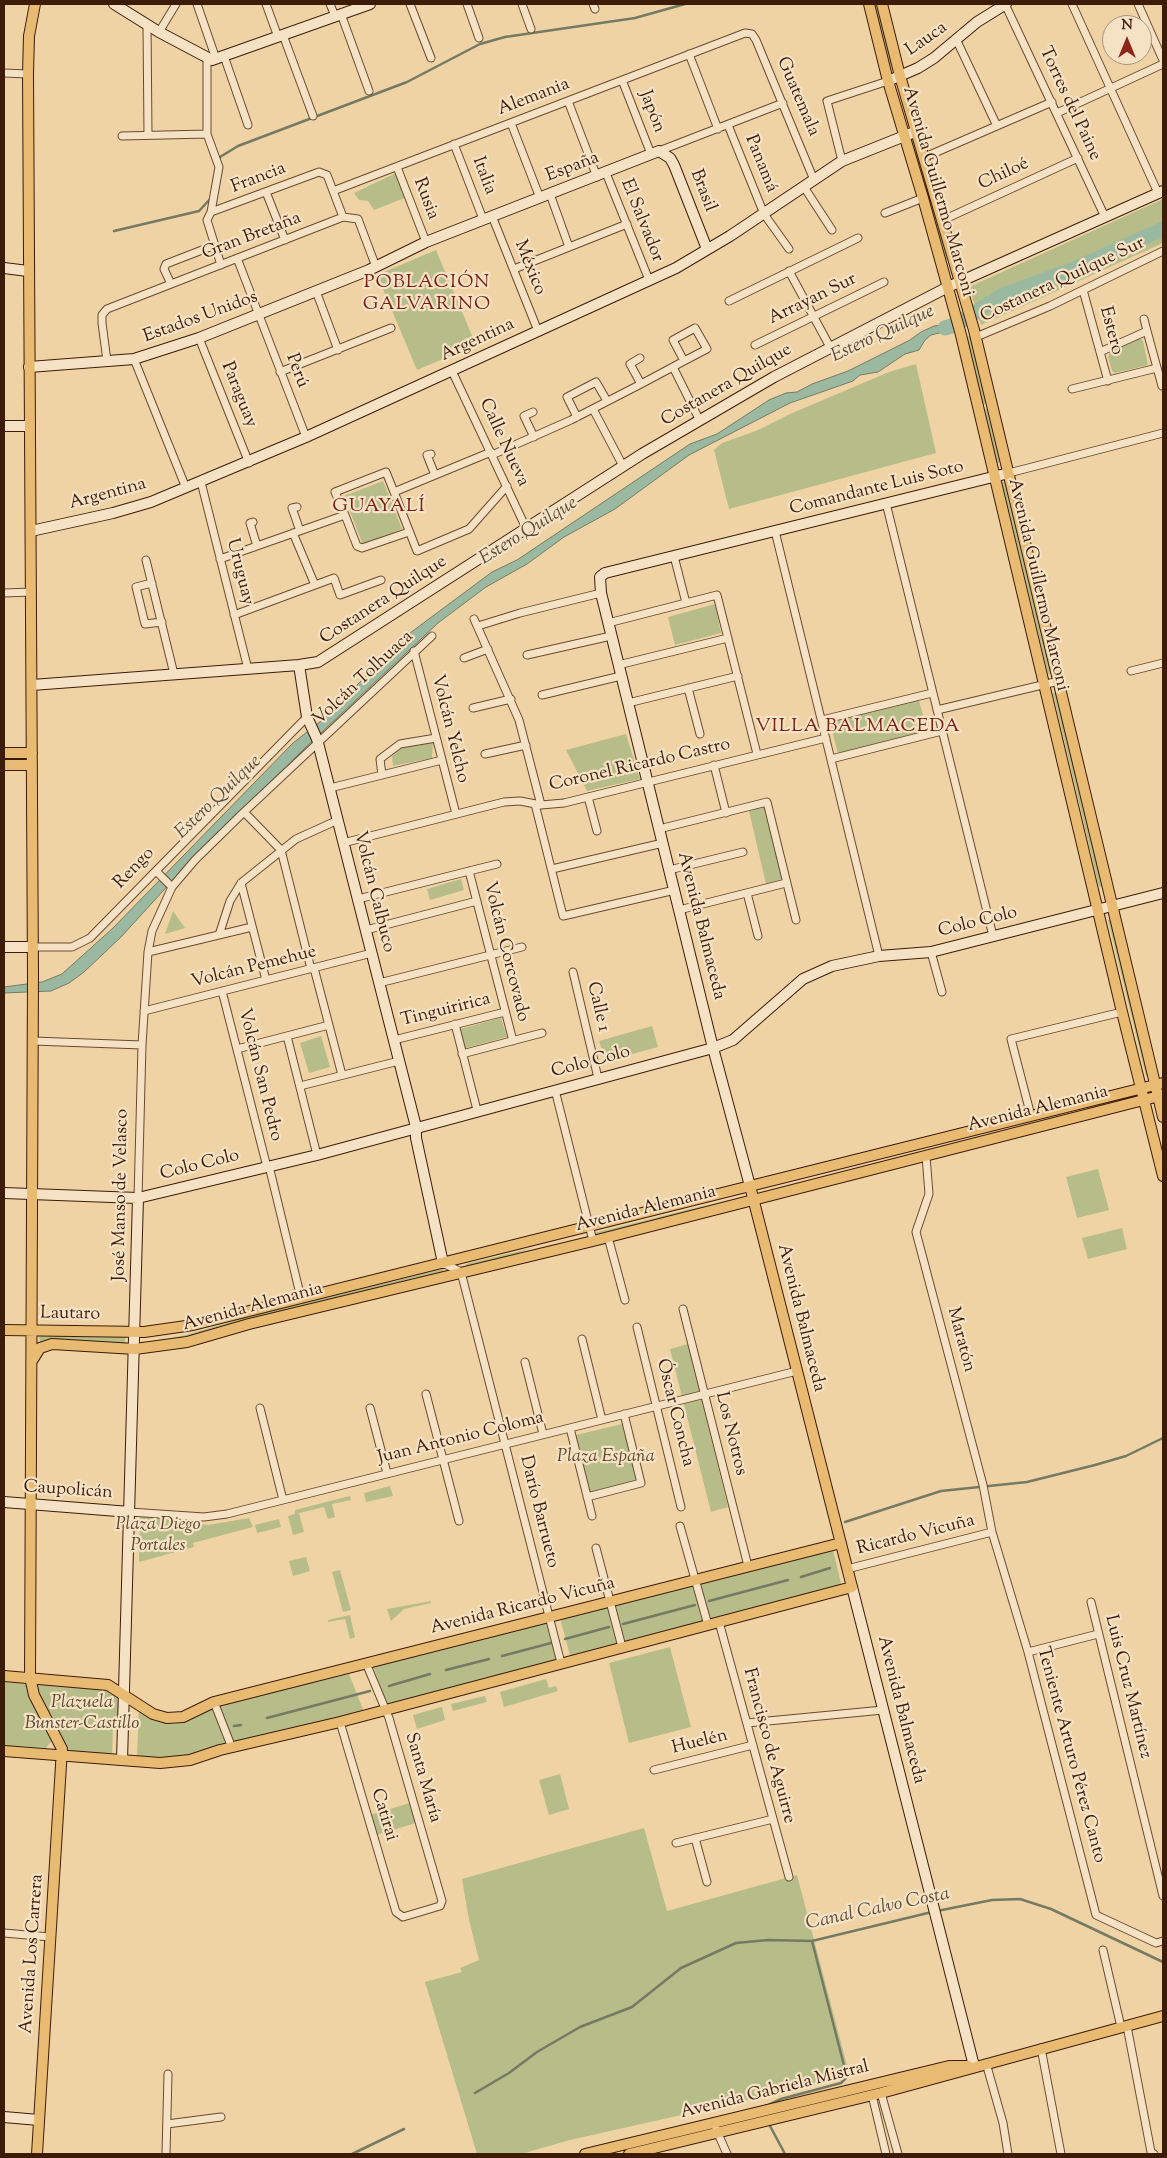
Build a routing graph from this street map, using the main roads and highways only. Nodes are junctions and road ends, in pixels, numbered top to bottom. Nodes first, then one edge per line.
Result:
1 (35, 4) edge
2 (869, 4) edge
3 (882, 4) edge
4 (992, 405) junction
5 (978, 409) junction
6 (4, 753) edge
7 (32, 753) junction
8 (4, 765) edge
9 (32, 765) junction
10 (1159, 1084) edge
11 (1140, 1088) junction
12 (1160, 1096) edge
13 (1144, 1100) junction
14 (1163, 1117) edge
15 (1163, 1172) edge
16 (750, 1186) junction
17 (754, 1200) junction
18 (4, 1330) edge
19 (31, 1331) junction
20 (135, 1332) joint
21 (135, 1349) joint
22 (31, 1365) junction
23 (841, 1543) junction
24 (4, 1676) edge
25 (30, 1677) junction
26 (52, 1731) junction
27 (4, 1751) edge
28 (27, 1753) junction
29 (62, 1755) junction
30 (1163, 2016) edge
31 (974, 2066) junction
32 (626, 2151) edge
33 (37, 2154) edge
34 (585, 2154) edge

1 - 7 main road
2 - 5 main road, Avenida Guillermo Marconi
3 - 4 main road, Avenida Guillermo Marconi
4 - 5 main road
4 - 10 main road, Avenida Guillermo Marconi
5 - 11 main road, Avenida Guillermo Marconi
6 - 7 main road
7 - 9 main road
8 - 9 main road
9 - 19 main road
10 - 11 main road, Avenida Alemania
10 - 12 main road, Avenida Guillermo Marconi
11 - 13 main road, Avenida Guillermo Marconi
11 - 16 main road, Avenida Alemania
12 - 13 main road, Avenida Alemania
12 - 14 main road, Avenida Guillermo Marconi
13 - 15 main road, Avenida Guillermo Marconi
13 - 17 main road, Avenida Alemania
16 - 17 main road, Avenida Balmaceda
16 - 20 main road, Avenida Alemania
17 - 21 main road, Avenida Alemania
17 - 23 main road, Avenida Balmaceda
18 - 19 main road, Lautaro
19 - 20 main road, Lautaro
19 - 22 main road
21 - 22 main road, Lautaro
22 - 25 main road
23 - 25 main road, Avenida Ricardo Vicuña
23 - 29 main road, Avenida Balmaceda
24 - 25 main road, Avenida Ricardo Vicuña
25 - 26 main road
26 - 28 main road
26 - 29 main road
27 - 28 main road
28 - 29 main road
29 - 33 main road, Avenida Los Carrera
30 - 31 main road, Avenida Gabriela Mistral
31 - 32 main road, Avenida Gabriela Mistral
31 - 32 main road, Avenida Gabriela Mistral
32 - 34 main road, Avenida Gabriela Mistral

